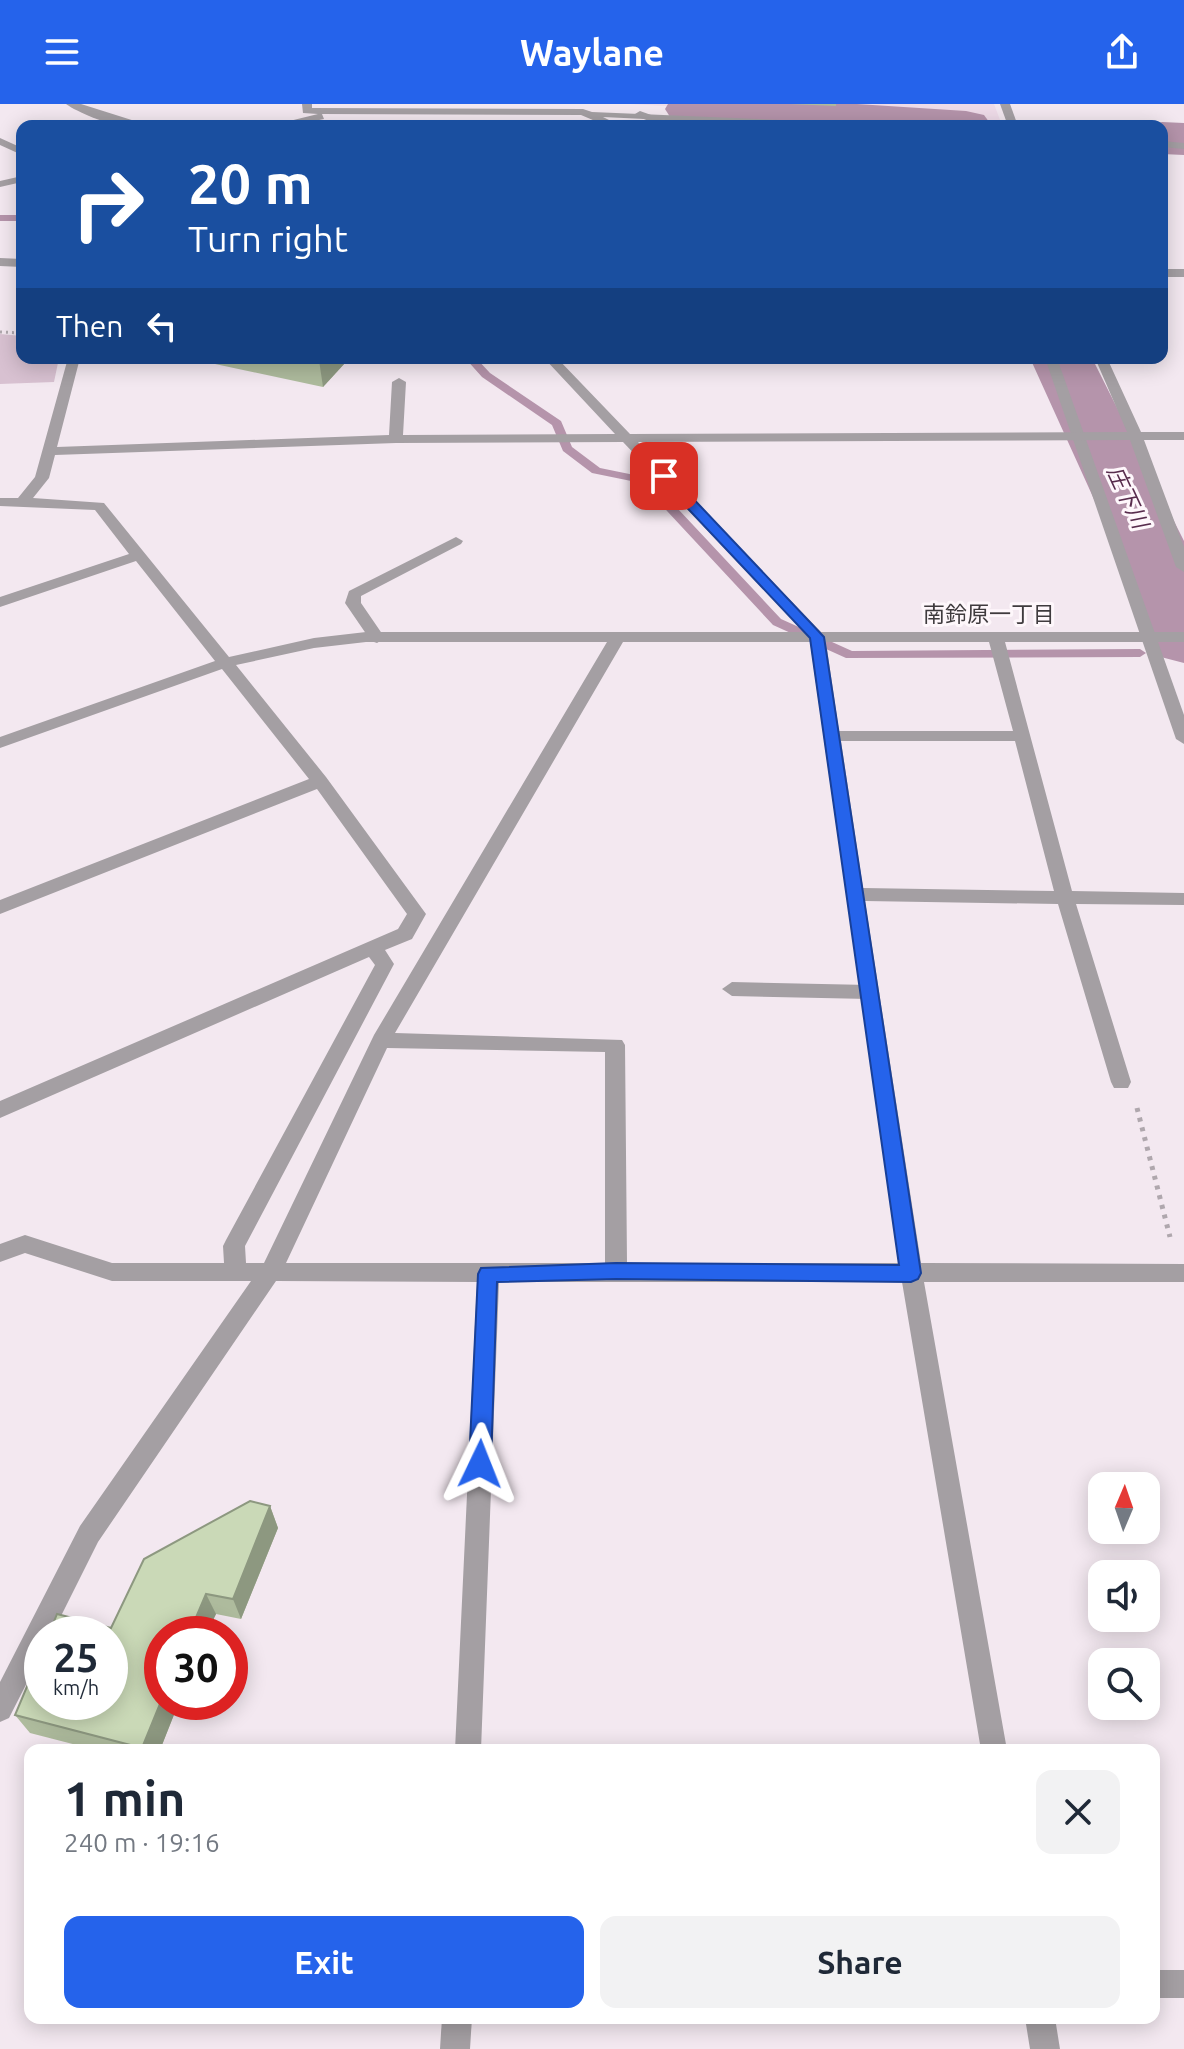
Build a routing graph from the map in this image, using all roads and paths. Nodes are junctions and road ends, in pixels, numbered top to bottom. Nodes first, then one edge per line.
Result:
1 (71, 104) edge
2 (304, 107) edge
3 (583, 112) junction
4 (640, 114) junction
5 (115, 120) edge
6 (321, 120) edge
7 (602, 120) edge
8 (656, 120) edge
9 (746, 120) edge
10 (72, 364) edge
11 (556, 364) edge
12 (1053, 364) edge
13 (1104, 364) edge
14 (399, 382) dead end
15 (1135, 435) junction
16 (1079, 436) junction
17 (1184, 436) edge
18 (628, 437) junction
19 (396, 439) junction
20 (49, 451) junction
21 (0, 502) edge
22 (22, 502) junction
23 (456, 541) dead end
24 (137, 556) junction
25 (1184, 567) edge
26 (0, 602) edge
27 (817, 637) junction
28 (996, 637) junction
29 (1152, 637) junction
30 (1184, 637) edge
31 (377, 638) junction
32 (617, 638) junction
33 (224, 663) junction
34 (832, 736) junction
35 (1022, 736) junction
36 (1184, 739) edge
37 (0, 743) edge
38 (320, 781) junction
39 (854, 894) junction
40 (1065, 897) junction
41 (1184, 899) edge
42 (0, 907) edge
43 (373, 949) junction
44 (732, 989) dead end
45 (869, 992) junction
46 (381, 1040) junction
47 (1121, 1082) joint
48 (0, 1110) edge
49 (0, 1253) edge
50 (236, 1271) junction
51 (271, 1271) junction
52 (616, 1271) junction
53 (911, 1273) junction
54 (1182, 1273) edge
55 (488, 1274) junction
56 (0, 1709) edge
57 (468, 1744) edge
58 (993, 1744) edge
59 (1160, 1984) edge
60 (1184, 1984) edge
61 (457, 2024) edge
62 (1041, 2024) edge
63 (455, 2049) edge
64 (1045, 2049) edge

1 - 5 street
2 - 3 street
2 - 6 street
3 - 4 street
3 - 7 street
4 - 8 street
4 - 9 street
10 - 20 street
11 - 18 street
12 - 16 street
13 - 15 street
14 - 19 street
15 - 16 street
15 - 17 street
15 - 25 street
16 - 18 street
16 - 29 street
18 - 19 street
18 - 27 street
19 - 20 street
20 - 22 street
21 - 22 street
22 - 24 street
23 - 31 street
24 - 26 street
24 - 33 street
27 - 28 street
27 - 32 street
27 - 34 street
28 - 29 street
28 - 35 street
29 - 30 street
29 - 36 street
31 - 32 street
31 - 33 street
32 - 46 street
33 - 37 street
33 - 38 street
34 - 35 street
34 - 39 street
35 - 40 street
38 - 42 street
38 - 43 street
39 - 40 street
39 - 45 street
40 - 41 street
40 - 47 street
43 - 48 street
43 - 50 street
44 - 45 street
45 - 53 street
46 - 51 street
46 - 52 street
47 - 54 path
49 - 50 street
50 - 51 street
51 - 55 street
51 - 56 street
52 - 53 street
52 - 55 street
53 - 54 street
53 - 58 street
55 - 57 street
59 - 60 street
61 - 63 street
62 - 64 street

